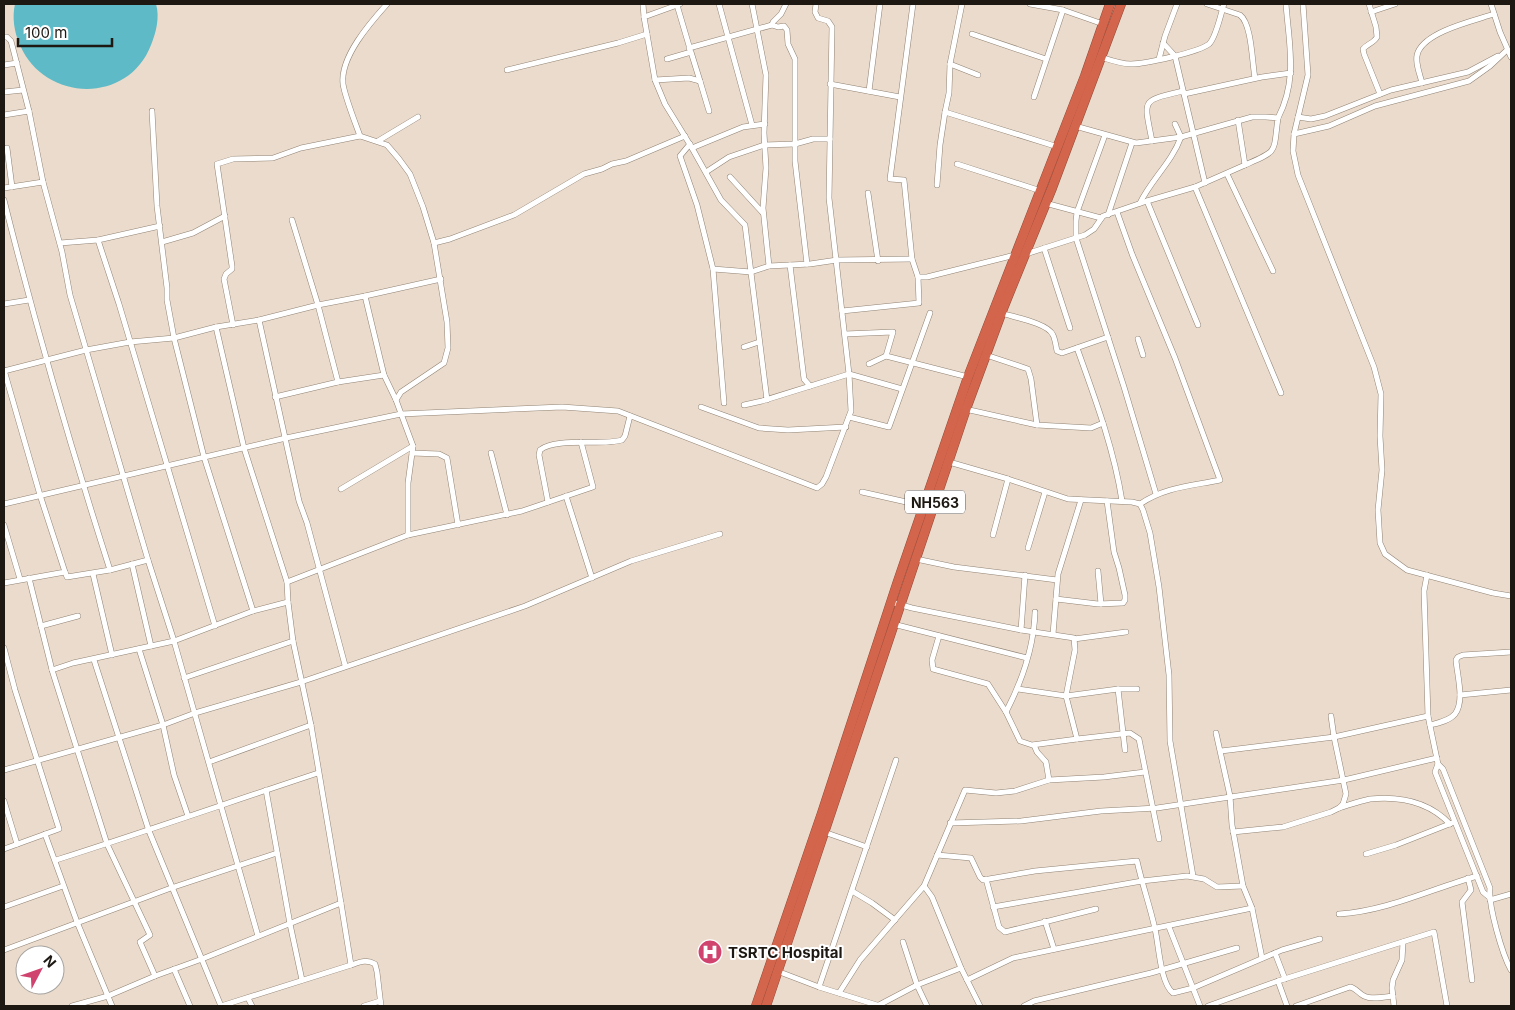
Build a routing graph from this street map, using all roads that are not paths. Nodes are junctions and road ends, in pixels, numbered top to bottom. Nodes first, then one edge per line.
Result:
1 (387, 4) edge
2 (643, 4) edge
3 (679, 4) edge
4 (718, 4) edge
5 (752, 4) edge
6 (786, 4) edge
7 (816, 4) edge
8 (880, 4) edge
9 (913, 4) edge
10 (962, 4) edge
11 (1030, 4) edge
12 (1110, 4) edge
13 (1121, 4) edge
14 (1177, 4) edge
15 (1207, 4) edge
16 (1286, 4) edge
17 (1303, 4) edge
18 (1369, 4) edge
19 (1395, 4) edge
20 (1491, 4) edge
21 (1045, 5) edge
22 (1223, 7) edge
23 (1063, 10) junction
24 (1371, 12) junction
25 (1494, 14) junction
26 (644, 17) junction
27 (1103, 24) junction
28 (772, 26) junction
29 (758, 29) junction
30 (647, 34) junction
31 (972, 34) dead end
32 (4, 37) edge
33 (728, 37) junction
34 (1163, 44) junction
35 (690, 50) junction
36 (1507, 50) junction
37 (1175, 56) junction
38 (1101, 57) junction
39 (1511, 57) edge
40 (667, 59) dead end
41 (1046, 59) junction
42 (1159, 60) junction
43 (17, 63) junction
44 (950, 64) junction
45 (4, 65) edge
46 (507, 70) dead end
47 (1291, 73) junction
48 (978, 75) dead end
49 (1255, 78) junction
50 (655, 80) junction
51 (700, 81) junction
52 (1422, 83) junction
53 (830, 84) junction
54 (23, 90) junction
55 (869, 91) junction
56 (4, 92) edge
57 (1184, 93) junction
58 (1380, 94) junction
59 (900, 97) junction
60 (1034, 98) dead end
61 (29, 111) junction
62 (152, 111) dead end
63 (709, 111) dead end
64 (945, 112) junction
65 (4, 115) edge
66 (418, 117) dead end
67 (1298, 117) junction
68 (1278, 118) junction
69 (1238, 120) junction
70 (765, 124) junction
71 (1175, 124) dead end
72 (752, 125) junction
73 (1076, 126) junction
74 (1193, 134) junction
75 (1294, 134) junction
76 (1106, 135) junction
77 (360, 136) junction
78 (685, 136) junction
79 (1181, 137) junction
80 (830, 139) junction
81 (378, 141) junction
82 (1152, 141) junction
83 (1132, 143) junction
84 (794, 144) junction
85 (764, 145) junction
86 (691, 146) junction
87 (1058, 147) junction
88 (7, 148) dead end
89 (957, 164) dead end
90 (1245, 165) junction
91 (10, 171) junction
92 (706, 172) junction
93 (4, 174) edge
94 (1227, 174) junction
95 (730, 176) dead end
96 (43, 182) junction
97 (1205, 183) junction
98 (937, 185) dead end
99 (12, 187) junction
100 (1195, 187) junction
101 (4, 188) edge
102 (1041, 191) junction
103 (868, 193) dead end
104 (4, 200) edge
105 (1147, 201) junction
106 (1042, 202) junction
107 (1140, 204) junction
108 (1077, 212) junction
109 (1117, 212) junction
110 (763, 214) junction
111 (1108, 215) junction
112 (225, 216) junction
113 (1101, 218) junction
114 (292, 220) dead end
115 (160, 226) junction
116 (1076, 238) junction
117 (98, 240) junction
118 (162, 242) junction
119 (60, 243) junction
120 (434, 243) junction
121 (1044, 248) junction
122 (1026, 254) junction
123 (1016, 255) junction
124 (912, 259) junction
125 (837, 260) junction
126 (878, 261) junction
127 (807, 264) junction
128 (790, 265) junction
129 (769, 266) junction
130 (713, 269) junction
131 (1273, 271) dead end
132 (751, 272) junction
133 (918, 277) junction
134 (441, 279) junction
135 (365, 296) junction
136 (29, 300) junction
137 (4, 304) edge
138 (318, 305) junction
139 (842, 311) junction
140 (930, 313) dead end
141 (1001, 313) junction
142 (259, 320) junction
143 (233, 325) junction
144 (1198, 325) dead end
145 (216, 327) junction
146 (1070, 328) dead end
147 (845, 334) junction
148 (1108, 337) junction
149 (174, 338) junction
150 (1138, 339) dead end
151 (130, 342) junction
152 (760, 342) junction
153 (744, 347) dead end
154 (1077, 348) junction
155 (86, 350) junction
156 (986, 355) junction
157 (886, 356) junction
158 (1143, 356) dead end
159 (46, 360) junction
160 (912, 361) junction
161 (869, 364) dead end
162 (4, 370) edge
163 (849, 374) junction
164 (384, 375) junction
165 (968, 377) junction
166 (338, 382) junction
167 (810, 386) junction
168 (902, 389) junction
169 (1280, 393) dead end
170 (275, 397) junction
171 (396, 400) junction
172 (767, 400) junction
173 (724, 403) dead end
174 (744, 405) dead end
175 (701, 407) dead end
176 (962, 408) junction
177 (401, 414) junction
178 (630, 416) junction
179 (849, 416) junction
180 (1103, 423) junction
181 (1037, 425) junction
182 (846, 426) junction
183 (286, 438) junction
184 (581, 442) junction
185 (413, 446) junction
186 (244, 448) junction
187 (412, 453) junction
188 (491, 453) dead end
189 (204, 457) junction
190 (949, 462) junction
191 (167, 466) junction
192 (124, 475) junction
193 (1008, 478) junction
194 (83, 485) junction
195 (341, 489) dead end
196 (862, 492) dead end
197 (1045, 492) junction
198 (1156, 494) junction
199 (40, 495) junction
200 (566, 496) junction
201 (1081, 500) junction
202 (1107, 501) junction
203 (1122, 501) junction
204 (548, 502) junction
205 (4, 504) edge
206 (1140, 504) junction
207 (924, 506) junction
208 (507, 514) junction
209 (4, 525) edge
210 (458, 525) junction
211 (720, 534) dead end
212 (993, 534) dead end
213 (408, 536) junction
214 (1028, 548) dead end
215 (11, 550) junction
216 (4, 551) edge
217 (916, 559) junction
218 (148, 560) junction
219 (132, 564) junction
220 (320, 569) junction
221 (110, 570) junction
222 (1098, 571) dead end
223 (65, 572) junction
224 (93, 574) junction
225 (1025, 575) junction
226 (1427, 576) junction
227 (29, 578) junction
228 (592, 578) junction
229 (20, 579) junction
230 (1057, 580) junction
231 (287, 582) junction
232 (4, 583) edge
233 (1511, 596) edge
234 (1056, 599) junction
235 (288, 602) junction
236 (895, 603) junction
237 (1101, 604) junction
238 (253, 611) junction
239 (1035, 612) dead end
240 (78, 616) dead end
241 (893, 624) junction
242 (42, 626) junction
243 (215, 626) junction
244 (1021, 630) junction
245 (1034, 632) junction
246 (1126, 632) dead end
247 (1053, 634) junction
248 (939, 636) junction
249 (1074, 639) junction
250 (174, 641) junction
251 (293, 641) junction
252 (151, 646) junction
253 (4, 649) edge
254 (139, 649) junction
255 (1511, 652) edge
256 (112, 655) junction
257 (1027, 658) junction
258 (94, 660) junction
259 (345, 666) junction
260 (52, 670) junction
261 (184, 678) junction
262 (301, 682) junction
263 (1018, 689) junction
264 (1118, 689) junction
265 (1137, 689) dead end
266 (1511, 690) edge
267 (1460, 695) junction
268 (1066, 696) junction
269 (1006, 712) junction
270 (195, 713) junction
271 (1331, 716) dead end
272 (1428, 716) junction
273 (163, 725) junction
274 (311, 725) junction
275 (1430, 726) junction
276 (1216, 733) dead end
277 (1123, 734) junction
278 (1334, 737) junction
279 (118, 738) junction
280 (1077, 739) junction
281 (1034, 745) junction
282 (1125, 750) dead end
283 (76, 751) junction
284 (1221, 752) junction
285 (1436, 758) junction
286 (896, 760) dead end
287 (38, 761) junction
288 (209, 762) junction
289 (1438, 764) junction
290 (4, 770) edge
291 (1145, 772) junction
292 (318, 773) junction
293 (1049, 780) junction
294 (1344, 780) junction
295 (266, 790) junction
296 (1230, 796) junction
297 (4, 801) edge
298 (1180, 804) junction
299 (222, 806) junction
300 (1153, 808) junction
301 (1339, 808) junction
302 (188, 816) junction
303 (1462, 819) junction
304 (950, 823) junction
305 (1453, 823) junction
306 (149, 831) junction
307 (824, 832) junction
308 (1233, 832) junction
309 (45, 834) junction
310 (1159, 839) dead end
311 (17, 844) junction
312 (107, 844) junction
313 (867, 847) junction
314 (4, 849) edge
315 (277, 853) junction
316 (1366, 854) dead end
317 (938, 855) junction
318 (56, 860) junction
319 (239, 866) junction
320 (1193, 876) junction
321 (1477, 876) junction
322 (1468, 878) junction
323 (986, 879) junction
324 (1142, 881) junction
325 (1480, 884) junction
326 (63, 886) junction
327 (924, 886) junction
328 (1243, 886) junction
329 (1471, 887) junction
330 (171, 888) junction
331 (852, 891) junction
332 (1511, 894) edge
333 (1489, 898) junction
334 (135, 901) junction
335 (341, 903) junction
336 (4, 907) edge
337 (993, 907) junction
338 (1252, 908) junction
339 (1096, 909) dead end
340 (1339, 914) dead end
341 (895, 920) junction
342 (1046, 921) junction
343 (77, 922) junction
344 (290, 924) junction
345 (1169, 927) junction
346 (1155, 929) junction
347 (258, 936) junction
348 (1320, 939) dead end
349 (902, 942) dead end
350 (1403, 942) junction
351 (1236, 948) dead end
352 (1054, 949) junction
353 (4, 950) edge
354 (1275, 953) junction
355 (1262, 958) junction
356 (202, 959) junction
357 (1183, 964) junction
358 (351, 965) junction
359 (961, 968) junction
360 (174, 969) junction
361 (1162, 969) junction
362 (1511, 970) edge
363 (777, 971) junction
364 (155, 976) junction
365 (1285, 979) junction
366 (302, 980) junction
367 (967, 980) junction
368 (1472, 980) dead end
369 (1278, 981) junction
370 (917, 985) junction
371 (819, 987) junction
372 (1193, 988) junction
373 (838, 993) junction
374 (108, 996) junction
375 (1393, 996) junction
376 (248, 998) junction
377 (859, 999) junction
378 (380, 1004) edge
379 (1034, 1004) edge
380 (72, 1006) edge
381 (112, 1006) edge
382 (190, 1006) edge
383 (221, 1006) edge
384 (252, 1006) edge
385 (364, 1006) edge
386 (756, 1006) edge
387 (766, 1006) edge
388 (856, 1006) edge
389 (879, 1006) edge
390 (927, 1006) edge
391 (980, 1006) edge
392 (1024, 1006) edge
393 (1200, 1006) edge
394 (1208, 1006) edge
395 (1285, 1006) edge
396 (1296, 1006) edge
397 (1394, 1006) edge
398 (1447, 1006) edge

1 - 77 street
2 - 26 street
3 - 26 street
3 - 35 street
4 - 33 street
5 - 29 street
6 - 28 street
7 - 53 street
8 - 55 street
9 - 59 street
10 - 44 street
11 - 21 street
12 - 27 highway, NH563
13 - 38 highway, NH563
14 - 34 street
15 - 22 street
16 - 47 street
17 - 67 street
18 - 24 street
19 - 24 street
20 - 25 street
21 - 23 street
22 - 37 street
22 - 49 street
23 - 27 street
23 - 41 street
24 - 58 street
25 - 36 street
25 - 52 street
26 - 30 street
27 - 87 highway, NH563
28 - 29 street
28 - 84 street
29 - 33 street
29 - 70 street
30 - 46 street
30 - 50 street
31 - 41 street
32 - 43 street
33 - 35 street
33 - 72 street
34 - 37 street
34 - 42 street
35 - 40 street
35 - 51 street
36 - 39 street
36 - 52 street
36 - 75 street
37 - 42 street
37 - 57 street
38 - 42 street
38 - 73 highway, NH563
41 - 60 street
43 - 45 street
43 - 54 street
44 - 48 street
44 - 64 street
47 - 49 street
47 - 68 street
49 - 57 street
50 - 51 street
50 - 78 street
51 - 63 street
52 - 58 street
53 - 55 street
53 - 80 street
54 - 56 street
54 - 61 street
55 - 59 street
57 - 74 street
57 - 82 street
58 - 67 street
59 - 124 street
61 - 65 street
61 - 96 street
62 - 115 street
64 - 87 street
64 - 98 street
66 - 81 street
67 - 75 street
68 - 69 street
68 - 90 street
69 - 74 street
69 - 90 street
70 - 72 street
70 - 85 street
71 - 79 street
72 - 86 street
73 - 76 street
73 - 106 highway, NH563
74 - 79 street
74 - 97 street
75 - 226 street
76 - 83 street
76 - 108 street
77 - 81 street
77 - 112 street
78 - 86 street
78 - 120 street
79 - 82 street
79 - 107 street
80 - 84 street
80 - 125 street
81 - 120 street
82 - 83 street
83 - 111 street
84 - 85 street
84 - 127 street
85 - 92 street
85 - 110 street
86 - 92 street
86 - 130 street
87 - 102 highway, NH563
88 - 91 street
89 - 102 street
90 - 94 street
91 - 93 street
91 - 99 street
92 - 132 street
94 - 97 street
94 - 131 street
95 - 110 street
96 - 99 street
96 - 119 street
97 - 100 street
99 - 101 street
100 - 105 street
100 - 169 street
102 - 106 highway, NH563
103 - 126 street
104 - 136 street
105 - 107 street
105 - 144 street
106 - 108 street
106 - 122 highway, NH563
106 - 123 highway, NH563
107 - 109 street
108 - 113 street
108 - 116 street
109 - 111 street
109 - 198 street
110 - 129 street
111 - 113 street
112 - 118 street
112 - 143 street
113 - 116 street
114 - 138 street
115 - 117 street
115 - 118 street
116 - 121 street
116 - 148 street
117 - 119 street
117 - 151 street
118 - 149 street
119 - 155 street
120 - 134 street
121 - 122 street
121 - 146 street
122 - 123 street
122 - 141 highway, NH563
123 - 133 street
123 - 165 highway, NH563
124 - 126 street
124 - 133 street
125 - 126 street
125 - 127 street
125 - 139 street
127 - 128 street
128 - 129 street
128 - 167 street
129 - 132 street
130 - 132 street
130 - 173 street
132 - 152 street
133 - 139 street
134 - 135 street
134 - 171 street
135 - 138 street
135 - 164 street
136 - 137 street
136 - 159 street
138 - 142 street
138 - 166 street
139 - 147 street
140 - 160 street
141 - 154 street
141 - 156 highway, NH563
142 - 143 street
142 - 170 street
143 - 145 street
145 - 149 street
145 - 186 street
147 - 157 street
147 - 163 street
148 - 154 street
148 - 198 street
149 - 151 street
149 - 189 street
150 - 158 street
151 - 155 street
151 - 191 street
152 - 153 street
152 - 172 street
154 - 180 street
155 - 159 street
155 - 192 street
156 - 176 highway, NH563
156 - 181 street
157 - 160 street
157 - 161 street
159 - 162 street
159 - 194 street
160 - 165 street
160 - 168 street
162 - 199 street
163 - 167 street
163 - 168 street
163 - 179 street
164 - 166 street
164 - 171 street
165 - 176 highway, NH563
166 - 170 street
167 - 172 street
168 - 179 street
170 - 183 street
171 - 177 street
172 - 174 street
175 - 182 street
176 - 181 street
176 - 190 highway, NH563
176 - 207 highway, NH563
177 - 178 street
177 - 183 street
177 - 185 street
178 - 182 street
178 - 184 street
179 - 182 street
180 - 181 street
180 - 203 street
183 - 186 street
183 - 220 street
184 - 200 street
184 - 204 street
185 - 187 street
185 - 195 street
186 - 189 street
186 - 231 street
187 - 210 street
187 - 213 street
188 - 208 street
189 - 191 street
189 - 238 street
190 - 193 street
190 - 217 highway, NH563
191 - 192 street
191 - 243 street
192 - 194 street
192 - 218 street
193 - 197 street
193 - 212 street
194 - 199 street
194 - 221 street
196 - 207 street
197 - 201 street
197 - 214 street
198 - 206 street
199 - 205 street
199 - 223 street
200 - 204 street
200 - 228 street
201 - 202 street
201 - 230 street
202 - 203 street
202 - 237 street
203 - 206 street
204 - 208 street
206 - 298 street
207 - 236 highway, NH563
208 - 210 street
209 - 215 street
210 - 213 street
211 - 228 street
213 - 220 street
215 - 216 street
215 - 229 street
217 - 225 street
217 - 236 highway, NH563
218 - 219 street
218 - 250 street
219 - 221 street
219 - 252 street
220 - 231 street
220 - 259 street
221 - 224 street
222 - 237 street
223 - 224 street
223 - 227 street
224 - 256 street
225 - 230 street
225 - 244 street
226 - 233 street
226 - 272 street
227 - 229 street
227 - 242 street
228 - 259 street
229 - 232 street
230 - 234 street
231 - 235 street
234 - 237 street
234 - 247 street
235 - 238 street
235 - 251 street
236 - 241 highway, NH563
236 - 244 street
236 - 386 highway, NH563
238 - 243 street
239 - 245 street
240 - 242 street
241 - 248 street
241 - 307 highway, NH563
242 - 260 street
243 - 250 street
244 - 245 street
245 - 247 street
245 - 257 street
246 - 249 street
247 - 249 street
248 - 257 street
248 - 269 street
249 - 268 street
250 - 252 street
250 - 261 street
251 - 261 street
251 - 262 street
252 - 254 street
253 - 287 street
254 - 256 street
254 - 273 street
255 - 267 street
256 - 258 street
257 - 263 street
258 - 260 street
258 - 279 street
259 - 262 street
260 - 283 street
261 - 270 street
262 - 270 street
262 - 274 street
263 - 268 street
263 - 269 street
264 - 265 street
264 - 268 street
264 - 277 street
266 - 267 street
267 - 275 street
268 - 280 street
269 - 281 street
270 - 273 street
270 - 288 street
271 - 278 street
272 - 275 street
272 - 278 street
273 - 279 street
273 - 302 street
274 - 288 street
274 - 292 street
275 - 285 street
276 - 284 street
277 - 280 street
277 - 282 street
277 - 291 street
278 - 284 street
278 - 294 street
279 - 283 street
279 - 306 street
280 - 281 street
281 - 293 street
283 - 287 street
283 - 312 street
284 - 296 street
285 - 289 street
285 - 294 street
286 - 313 street
287 - 290 street
287 - 309 street
288 - 299 street
289 - 303 street
289 - 305 street
291 - 293 street
291 - 300 street
292 - 295 street
292 - 335 street
293 - 304 street
294 - 296 street
294 - 301 street
295 - 299 street
295 - 315 street
296 - 298 street
296 - 308 street
297 - 311 street
298 - 300 street
298 - 320 street
299 - 302 street
299 - 319 street
300 - 304 street
300 - 310 street
301 - 305 street
301 - 308 street
302 - 306 street
303 - 305 street
303 - 333 street
304 - 317 street
305 - 316 street
305 - 321 street
306 - 312 street
306 - 330 street
307 - 313 street
307 - 363 highway, NH563
308 - 328 street
309 - 311 street
309 - 318 street
311 - 314 street
312 - 318 street
312 - 334 street
313 - 331 street
315 - 319 street
315 - 344 street
317 - 323 street
317 - 327 street
318 - 326 street
319 - 330 street
319 - 347 street
320 - 324 street
320 - 328 street
321 - 322 street
321 - 325 street
322 - 329 street
322 - 340 street
323 - 324 street
323 - 337 street
324 - 337 street
324 - 346 street
325 - 329 street
325 - 333 street
326 - 336 street
326 - 343 street
327 - 341 street
327 - 359 street
328 - 338 street
329 - 368 street
330 - 334 street
330 - 356 street
331 - 341 street
331 - 371 street
332 - 333 street
333 - 362 street
334 - 343 street
334 - 364 street
335 - 344 street
335 - 358 street
337 - 342 street
338 - 345 street
338 - 355 street
339 - 342 street
341 - 373 street
342 - 352 street
343 - 353 street
343 - 374 street
344 - 347 street
344 - 366 street
345 - 346 street
345 - 357 street
346 - 352 street
346 - 361 street
347 - 356 street
348 - 354 street
349 - 370 street
350 - 365 street
350 - 375 street
350 - 398 street
351 - 357 street
352 - 367 street
354 - 355 street
354 - 365 street
355 - 372 street
356 - 360 street
356 - 383 street
357 - 361 street
357 - 372 street
358 - 366 street
358 - 378 street
359 - 367 street
359 - 370 street
360 - 364 street
360 - 382 street
361 - 372 street
361 - 379 street
363 - 371 street
363 - 387 highway, NH563
364 - 374 street
365 - 369 street
366 - 376 street
367 - 391 street
369 - 394 street
369 - 395 street
370 - 389 street
370 - 390 street
371 - 373 street
372 - 393 street
373 - 377 street
374 - 380 street
374 - 381 street
375 - 396 street
375 - 397 street
376 - 383 street
376 - 384 street
377 - 388 street
377 - 389 street
378 - 385 street
379 - 392 street

